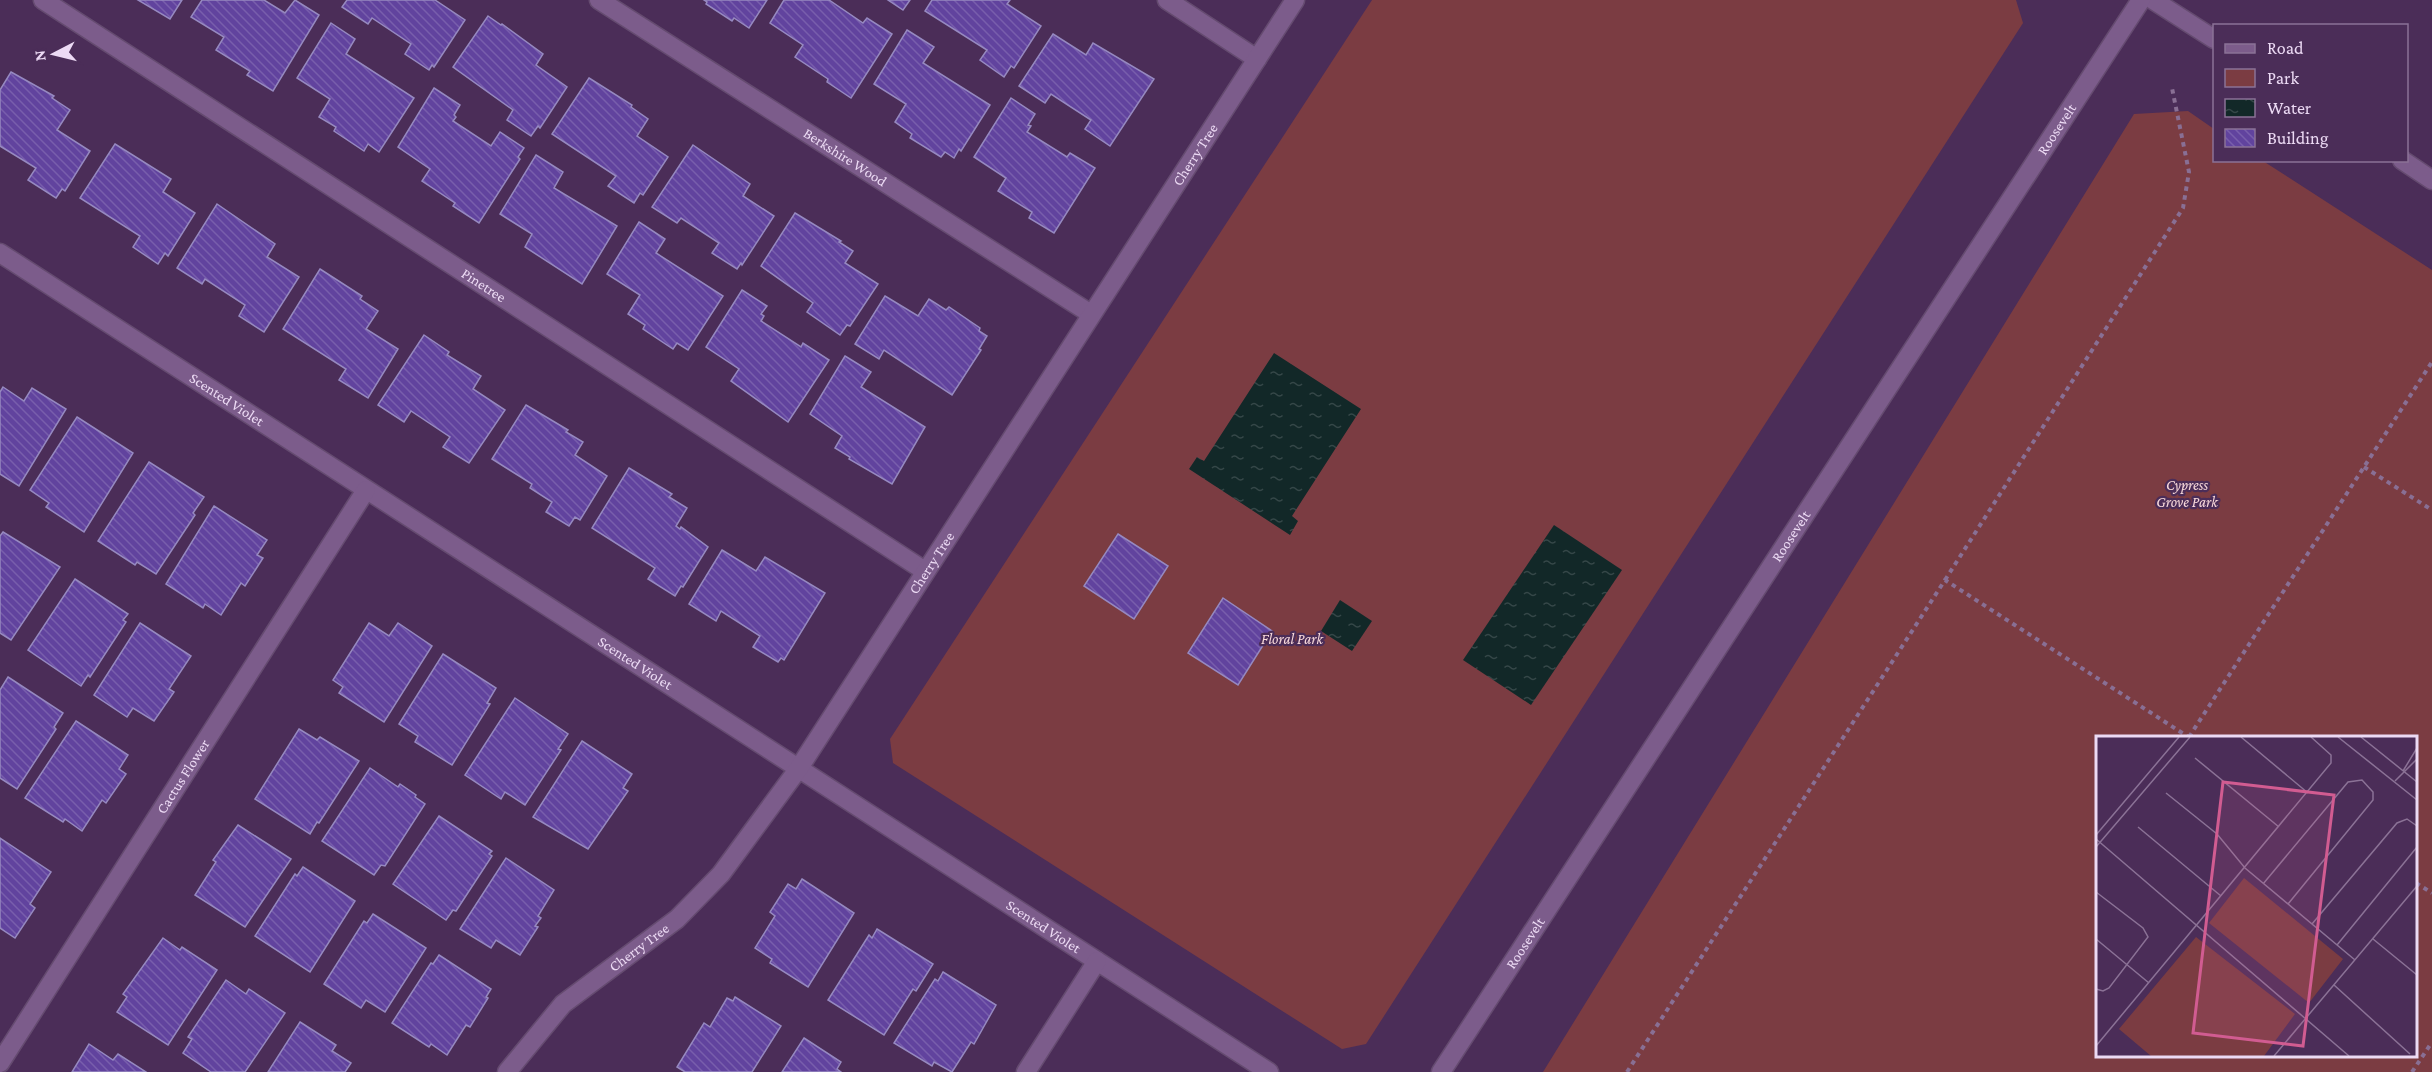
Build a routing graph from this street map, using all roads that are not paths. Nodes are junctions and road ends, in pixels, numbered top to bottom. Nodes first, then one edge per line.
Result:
1 (43, 0) edge
2 (599, 0) edge
3 (1167, 0) edge
4 (1295, 0) edge
5 (2141, 0) edge
6 (2153, 0) edge
7 (2213, 38) edge
8 (1257, 59) junction
9 (2405, 162) edge
10 (2432, 180) edge
11 (2, 259) edge
12 (1092, 314) junction
13 (366, 490) junction
14 (925, 571) junction
15 (798, 768) junction
16 (1097, 961) junction
17 (0, 1063) edge
18 (507, 1072) edge
19 (1026, 1072) edge
20 (1269, 1072) edge
21 (1441, 1072) edge

1 - 14 street, Pinetree
2 - 12 street, Berkshire Wood
3 - 8 street
4 - 8 street, Cherry Tree
5 - 21 street, Roosevelt
6 - 7 street
8 - 12 street, Cherry Tree
9 - 10 street
11 - 13 street, Scented Violet
12 - 14 street, Cherry Tree
13 - 15 street, Scented Violet
13 - 17 street, Cactus Flower
14 - 15 street, Cherry Tree
15 - 16 street, Scented Violet
15 - 18 street, Cherry Tree
16 - 19 street
16 - 20 street, Scented Violet

